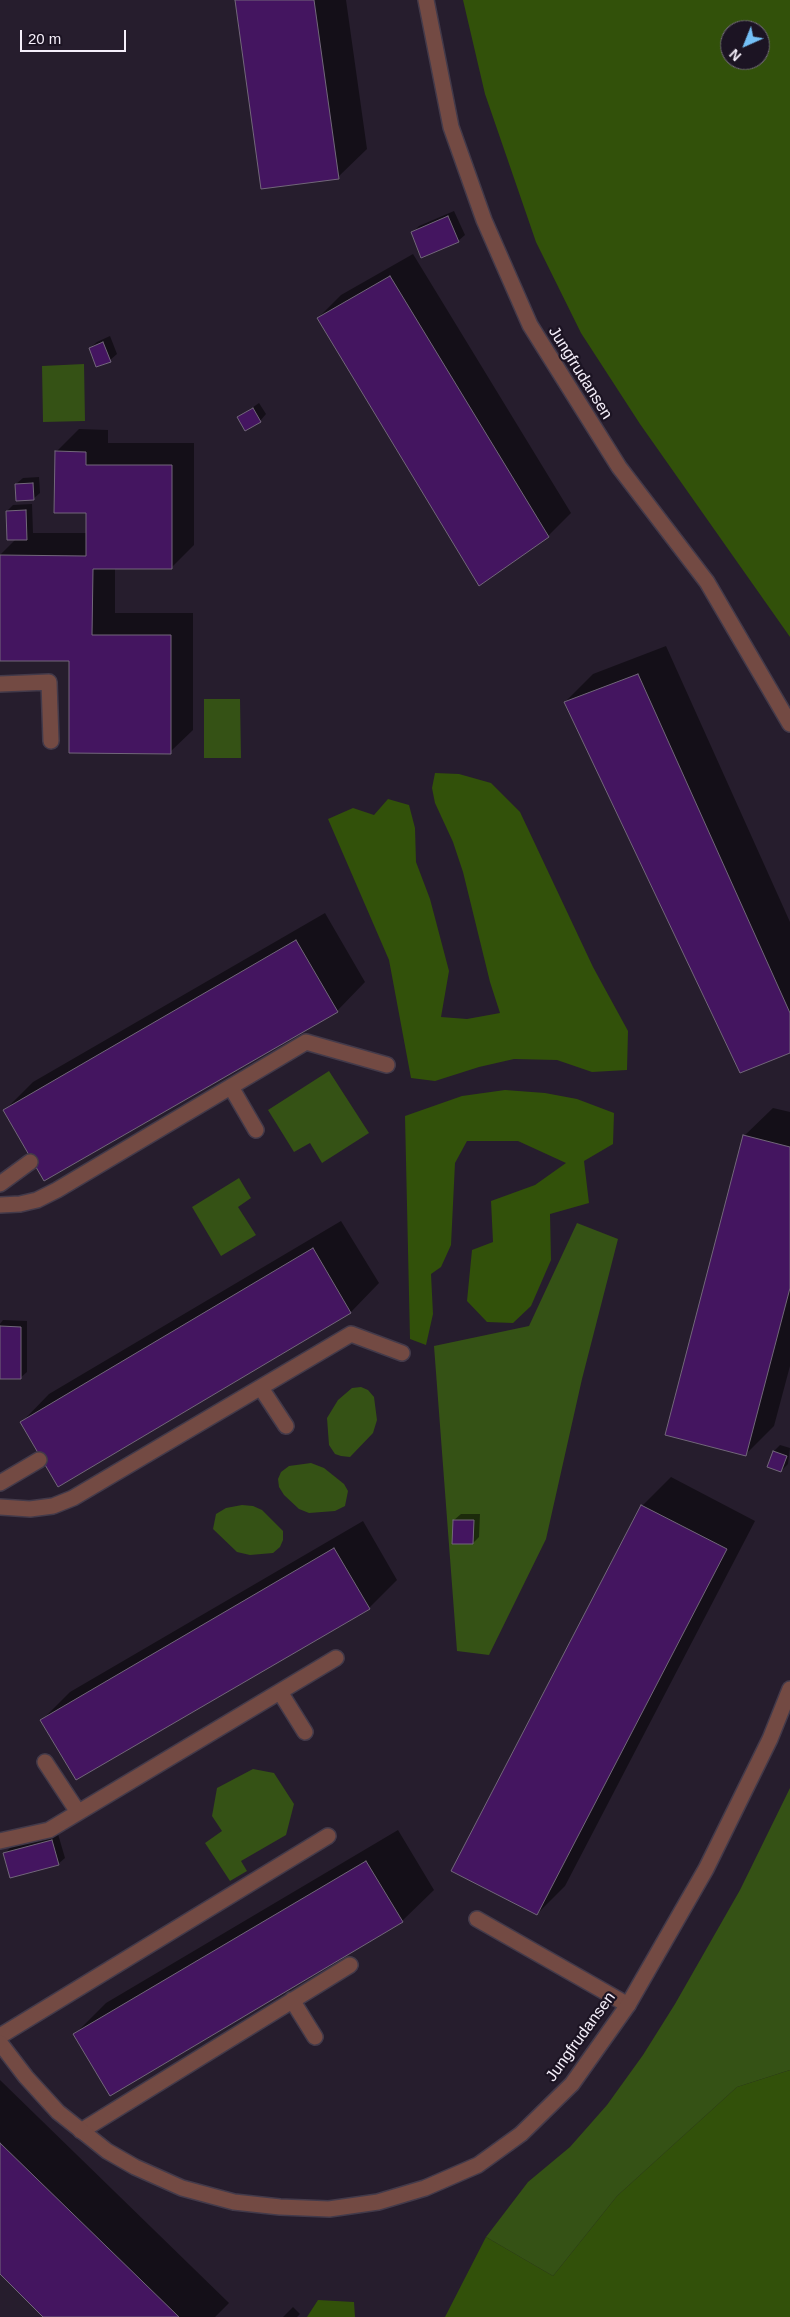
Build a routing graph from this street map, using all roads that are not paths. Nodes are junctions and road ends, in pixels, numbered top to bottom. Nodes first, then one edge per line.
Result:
1 (426, 0) edge
2 (0, 684) edge
3 (790, 724) edge
4 (51, 741) dead end
5 (386, 1065) dead end
6 (230, 1087) junction
7 (256, 1130) dead end
8 (30, 1162) dead end
9 (0, 1184) edge
10 (0, 1205) edge
11 (402, 1353) dead end
12 (261, 1388) junction
13 (286, 1426) dead end
14 (39, 1460) dead end
15 (0, 1483) edge
16 (0, 1507) edge
17 (336, 1658) dead end
18 (790, 1689) edge
19 (280, 1692) junction
20 (305, 1732) dead end
21 (45, 1762) dead end
22 (78, 1812) junction
23 (328, 1836) dead end
24 (0, 1840) edge
25 (477, 1919) dead end
26 (350, 1964) dead end
27 (292, 2000) junction
28 (628, 2004) junction
29 (0, 2036) edge
30 (315, 2037) dead end
31 (0, 2044) edge
32 (81, 2131) junction

1 - 3 street, Jungfrudansen
2 - 4 street
5 - 6 street
6 - 7 street
6 - 10 street
8 - 9 street
11 - 12 street
12 - 13 street
12 - 16 street
14 - 15 street
17 - 19 street
18 - 28 street, Jungfrudansen
19 - 20 street
19 - 22 street
21 - 22 street
22 - 24 street
23 - 29 street
25 - 28 street
26 - 27 street
27 - 30 street
27 - 32 street
28 - 32 street, Jungfrudansen
31 - 32 street, Jungfrudansen

